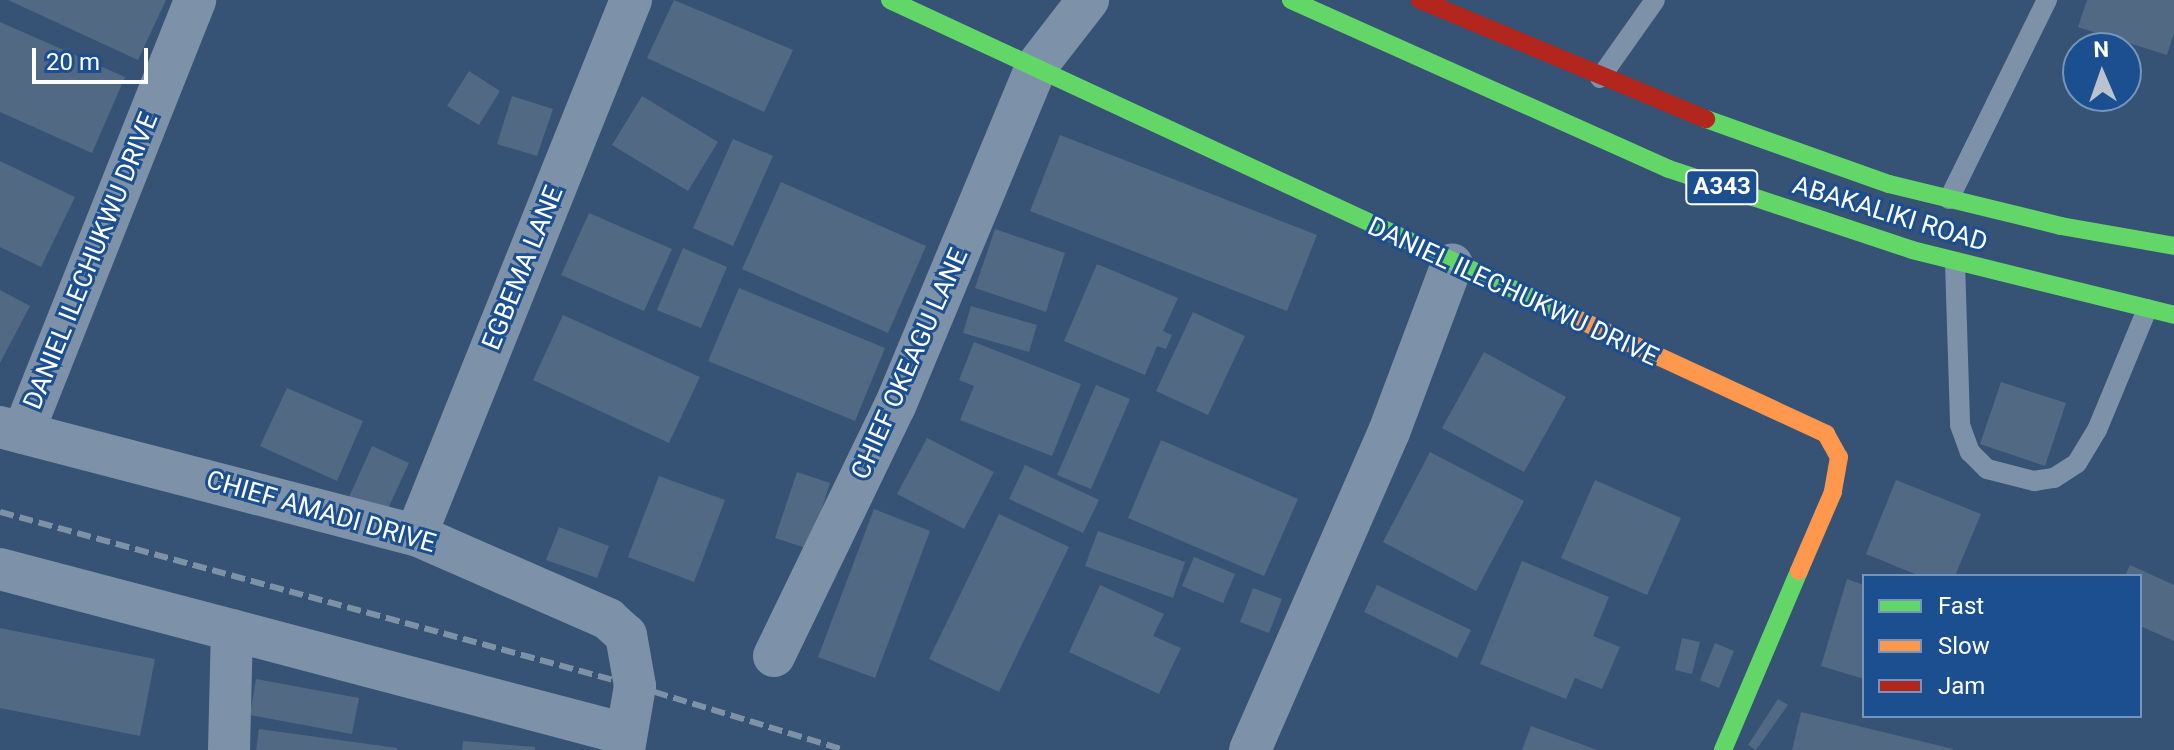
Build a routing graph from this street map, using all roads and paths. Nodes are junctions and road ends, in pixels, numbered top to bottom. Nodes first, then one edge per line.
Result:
1 (195, 0) edge
2 (631, 0) edge
3 (890, 0) edge
4 (1088, 0) edge
5 (1291, 0) edge
6 (1420, 0) edge
7 (1655, 0) edge
8 (2047, 0) edge
9 (1036, 67) junction
10 (1600, 78) junction
11 (1949, 199) junction
12 (2174, 246) edge
13 (1955, 262) junction
14 (1452, 264) junction
15 (2147, 309) junction
16 (2174, 315) edge
17 (11, 430) edge
18 (416, 535) junction
19 (0, 569) edge
20 (232, 630) junction
21 (774, 656) dead end
22 (625, 742) edge
23 (229, 750) edge
24 (1250, 750) edge
25 (1723, 750) edge

1 - 17 street, DANIEL ILECHUKWU DRIVE
2 - 18 street, EGBEMA LANE
3 - 9 main road, DANIEL ILECHUKWU DRIVE
4 - 9 street, CHIEF OKEAGU LANE
5 - 13 main road, ABAKALIKI ROAD / A343
6 - 10 main road, ABAKALIKI ROAD / A343
7 - 10 lane
8 - 11 lane
9 - 14 main road, DANIEL ILECHUKWU DRIVE
9 - 21 street, CHIEF OKEAGU LANE
10 - 11 main road, ABAKALIKI ROAD / A343
11 - 12 main road, ABAKALIKI ROAD / A343
13 - 15 main road, ABAKALIKI ROAD / A343
13 - 15 lane
14 - 24 street
14 - 25 main road, DANIEL ILECHUKWU DRIVE
15 - 16 main road, ABAKALIKI ROAD / A343
17 - 18 street, CHIEF AMADI DRIVE
18 - 22 street, CHIEF AMADI DRIVE
19 - 20 street
20 - 22 street
20 - 23 street

